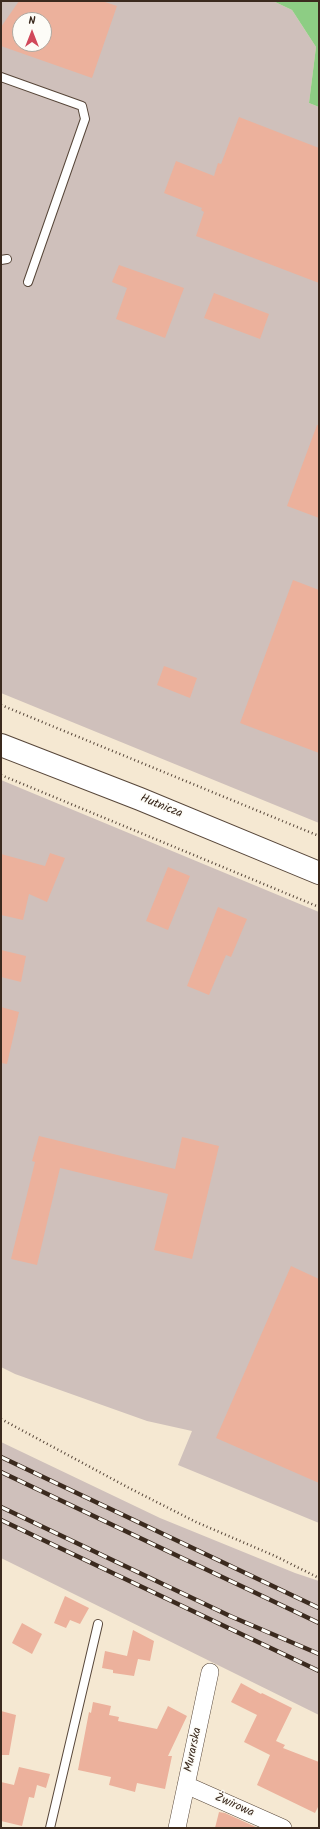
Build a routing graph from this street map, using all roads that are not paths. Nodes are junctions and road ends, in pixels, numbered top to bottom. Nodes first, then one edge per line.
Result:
1 (1, 78) edge
2 (28, 282) dead end
3 (1, 745) edge
4 (319, 873) edge
5 (98, 1624) dead end
6 (210, 1672) dead end
7 (186, 1785) junction
8 (50, 1828) edge
9 (177, 1828) edge
10 (283, 1828) edge

1 - 2 lane
3 - 4 main road, Hutnicza
5 - 8 lane
6 - 7 street, Murarska
7 - 9 street, Murarska
7 - 10 street, Żwirowa

